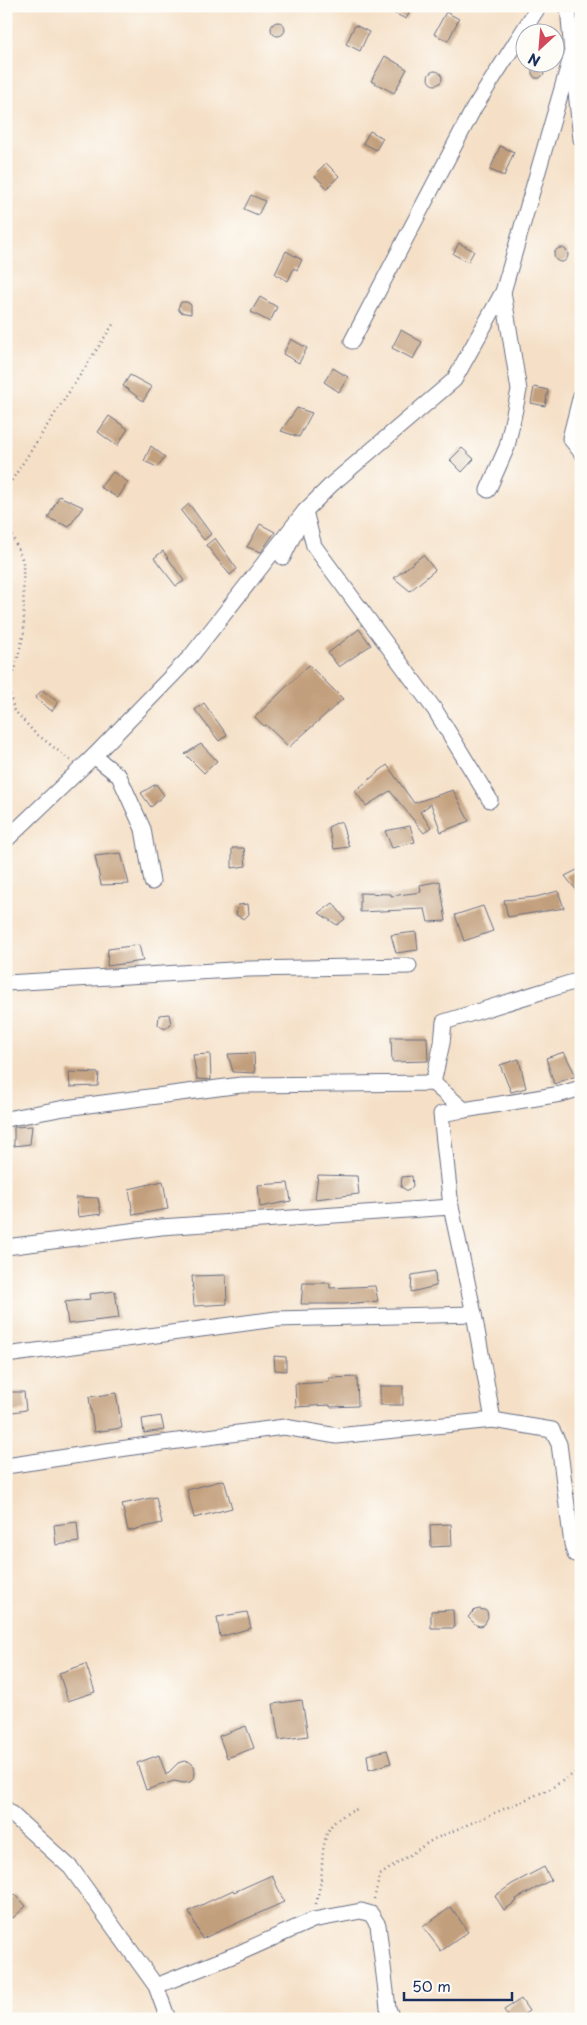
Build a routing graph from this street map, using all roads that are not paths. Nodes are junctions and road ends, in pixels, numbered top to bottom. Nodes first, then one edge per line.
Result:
1 (540, 6) edge
2 (568, 6) edge
3 (572, 54) junction
4 (581, 139) edge
5 (503, 292) junction
6 (352, 340) dead end
7 (581, 395) edge
8 (581, 452) edge
9 (488, 490) dead end
10 (305, 511) junction
11 (283, 557) dead end
12 (94, 756) junction
13 (490, 800) dead end
14 (6, 840) edge
15 (152, 882) dead end
16 (409, 966) dead end
17 (573, 982) dead end
18 (6, 983) edge
19 (433, 1082) junction
20 (581, 1088) edge
21 (464, 1110) junction
22 (6, 1119) edge
23 (451, 1207) junction
24 (6, 1247) edge
25 (474, 1314) junction
26 (6, 1355) edge
27 (494, 1420) junction
28 (6, 1466) edge
29 (581, 1555) edge
30 (6, 1809) edge
31 (156, 1986) junction
32 (168, 2019) edge
33 (392, 2019) edge

1 - 6 street
2 - 3 street
3 - 4 street
3 - 5 street
5 - 9 street
5 - 10 street
7 - 8 street
10 - 11 street
10 - 12 street
10 - 13 street
12 - 14 street
12 - 15 street
16 - 18 street
17 - 19 street
19 - 21 street
19 - 22 street
20 - 21 street
21 - 23 street
23 - 24 street
23 - 25 street
25 - 26 street
25 - 27 street
27 - 28 street
27 - 29 street
30 - 31 street
31 - 32 street
31 - 33 street

